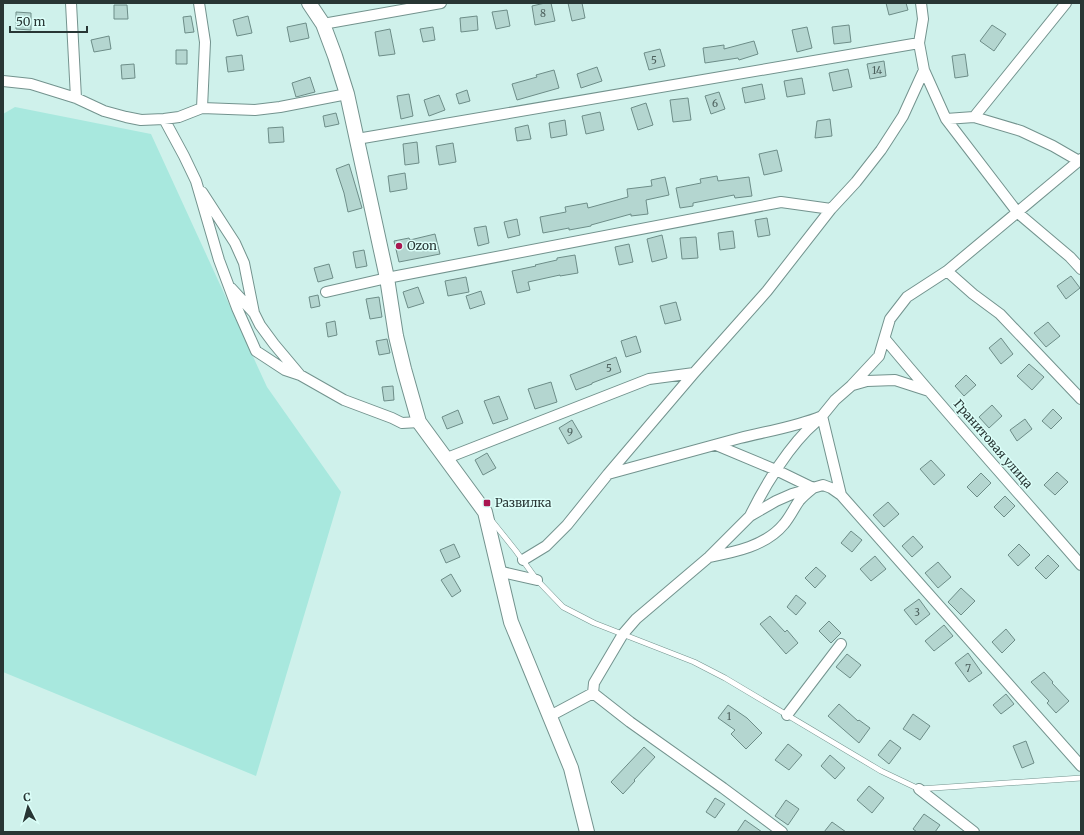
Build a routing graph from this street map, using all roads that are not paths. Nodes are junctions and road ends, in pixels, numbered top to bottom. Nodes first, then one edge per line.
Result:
1 (71, 3) edge
2 (199, 3) edge
3 (309, 3) edge
4 (441, 3) edge
5 (921, 3) edge
6 (1066, 3) edge
7 (323, 24) junction
8 (919, 43) junction
9 (924, 70) junction
10 (3, 81) edge
11 (347, 94) junction
12 (76, 98) junction
13 (202, 108) junction
14 (974, 117) junction
15 (164, 119) junction
16 (946, 119) junction
17 (357, 140) junction
18 (1080, 160) edge
19 (196, 181) junction
20 (831, 209) junction
21 (1018, 213) junction
22 (1081, 269) edge
23 (947, 272) junction
24 (387, 278) junction
25 (228, 284) junction
26 (326, 292) dead end
27 (254, 313) junction
28 (885, 339) junction
29 (694, 374) junction
30 (300, 375) junction
31 (851, 386) junction
32 (929, 391) junction
33 (1081, 399) edge
34 (822, 416) junction
35 (419, 422) junction
36 (716, 445) junction
37 (447, 458) junction
38 (776, 470) junction
39 (608, 474) junction
40 (813, 488) junction
41 (841, 495) junction
42 (485, 512) junction
43 (750, 516) junction
44 (709, 557) junction
45 (522, 560) junction
46 (1081, 566) edge
47 (498, 572) junction
48 (537, 580) junction
49 (624, 634) junction
50 (841, 644) dead end
51 (593, 693) junction
52 (787, 715) junction
53 (550, 716) junction
54 (1081, 766) edge
55 (1081, 778) edge
56 (919, 789) junction
57 (587, 832) edge
58 (782, 832) edge
59 (974, 832) edge

1 - 12 street
2 - 13 street
3 - 7 street
4 - 7 street
5 - 8 street
6 - 14 street
7 - 11 street
8 - 9 street
8 - 17 street
9 - 16 street
9 - 20 street
10 - 12 street
11 - 13 street
11 - 17 street
12 - 15 street
13 - 15 street
14 - 16 street
14 - 18 street
15 - 19 street
16 - 21 street
17 - 24 street
18 - 21 street
19 - 25 street
19 - 27 street
20 - 24 street
20 - 29 street
21 - 22 street
21 - 23 street
23 - 28 street
23 - 33 street
24 - 26 street
24 - 35 street
25 - 27 street
25 - 30 street
27 - 30 street
28 - 31 street
28 - 32 street, Гранитовая улица
29 - 37 street
29 - 39 street
30 - 35 street
31 - 32 street
31 - 34 street
32 - 46 street, Гранитовая улица
34 - 36 street
34 - 38 street
34 - 41 street
35 - 37 street
36 - 38 street
36 - 39 street
37 - 42 street
38 - 40 street
38 - 43 street
39 - 45 street
40 - 41 street
40 - 43 street
40 - 44 street
41 - 54 street
42 - 45 lane
42 - 47 street
43 - 44 street
44 - 49 street
45 - 48 lane
47 - 48 street
47 - 53 street
48 - 49 lane
49 - 51 street
49 - 52 lane
50 - 52 street
51 - 53 street
51 - 58 street
52 - 56 lane
53 - 57 street
55 - 56 lane
56 - 59 street

